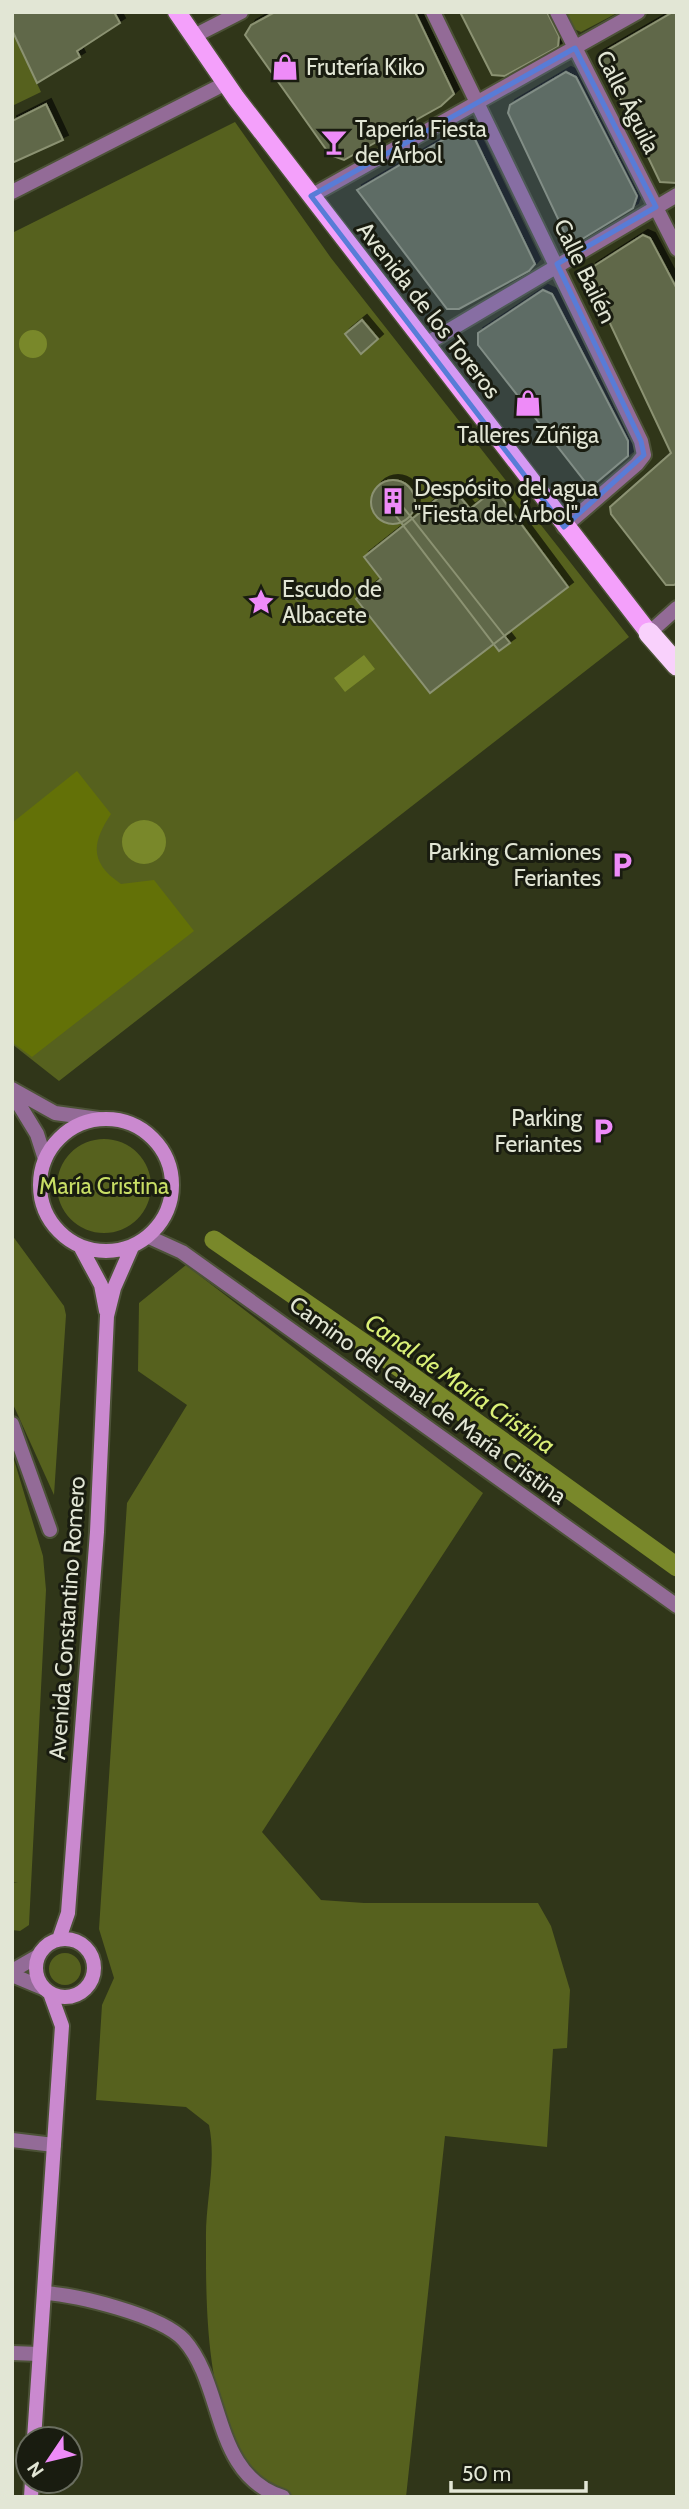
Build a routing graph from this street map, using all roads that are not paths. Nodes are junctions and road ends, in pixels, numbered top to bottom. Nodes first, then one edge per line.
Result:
1 (177, 12) edge
2 (241, 12) edge
3 (433, 12) edge
4 (557, 12) edge
5 (638, 12) edge
6 (194, 36) junction
7 (575, 48) junction
8 (226, 83) junction
9 (476, 102) junction
10 (12, 192) edge
11 (677, 195) edge
12 (311, 196) junction
13 (656, 207) junction
14 (677, 249) edge
15 (557, 264) junction
16 (426, 344) junction
17 (564, 527) junction
18 (677, 608) edge
19 (649, 633) junction
20 (677, 665) edge
21 (12, 1091) edge
22 (99, 1119) junction
23 (46, 1159) junction
24 (149, 1237) junction
25 (80, 1246) junction
26 (132, 1247) junction
27 (107, 1316) junction
28 (12, 1424) edge
29 (50, 1530) dead end
30 (677, 1606) edge
31 (67, 1922) junction
32 (59, 1939) junction
33 (79, 1942) junction
34 (38, 1956) junction
35 (12, 1973) edge
36 (46, 1991) junction
37 (76, 1995) junction
38 (62, 2020) junction
39 (12, 2140) edge
40 (54, 2145) junction
41 (44, 2293) junction
42 (12, 2353) edge
43 (39, 2354) junction
44 (35, 2425) edge
45 (283, 2497) edge

1 - 6 main road, Avenida de los Toreros
2 - 6 street
3 - 9 street, Calle Bailén
4 - 7 street, Calle Águila
5 - 7 street
6 - 8 main road, Avenida de los Toreros
7 - 9 street
7 - 13 street, Calle Águila
8 - 10 street
8 - 12 main road, Avenida de los Toreros
9 - 12 street
9 - 15 street, Calle Bailén
11 - 13 street
12 - 16 main road, Avenida de los Toreros
13 - 14 street, Calle Águila
13 - 15 street
15 - 16 street
15 - 17 street, Calle Bailén
16 - 17 main road, Avenida de los Toreros
17 - 19 main road, Avenida de los Toreros
18 - 19 street
19 - 20 highway
21 - 22 street
21 - 23 street
22 - 23 street
22 - 24 street
23 - 25 street
24 - 26 street
24 - 30 street, Camino del Canal de María Cristina
25 - 26 street
25 - 27 street, Avenida Constantino Romero
26 - 27 street, Avenida Constantino Romero
27 - 31 street, Avenida Constantino Romero
28 - 29 street
31 - 32 street, Avenida Constantino Romero
31 - 33 street
32 - 33 street
32 - 34 street
33 - 37 street
34 - 35 street
34 - 36 street
35 - 36 street
36 - 37 street
36 - 38 street
37 - 38 street
38 - 40 street
39 - 40 street
40 - 41 street
41 - 43 street
41 - 45 street
42 - 43 street
43 - 44 street

